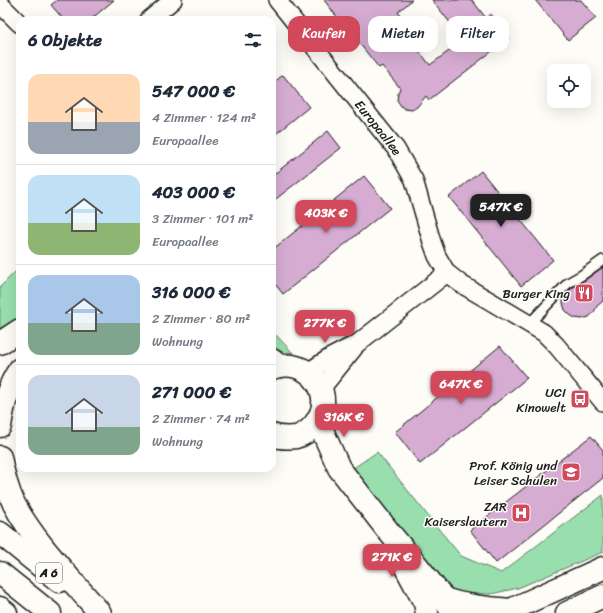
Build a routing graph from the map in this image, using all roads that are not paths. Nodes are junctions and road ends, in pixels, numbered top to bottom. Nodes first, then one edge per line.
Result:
1 (172, 0) edge
2 (277, 0) edge
3 (0, 4) edge
4 (154, 16) edge
5 (16, 20) edge
6 (603, 260) edge
7 (447, 273) junction
8 (529, 324) junction
9 (16, 333) edge
10 (0, 343) edge
11 (276, 365) edge
12 (16, 377) edge
13 (314, 380) junction
14 (600, 392) edge
15 (318, 421) junction
16 (0, 426) edge
17 (300, 436) junction
18 (276, 437) edge
19 (0, 457) edge
20 (339, 468) junction
21 (388, 532) junction
22 (0, 533) edge
23 (603, 568) edge
24 (0, 573) edge
25 (603, 596) edge
26 (448, 606) edge
27 (507, 612) edge
28 (50, 613) edge
29 (99, 613) edge
30 (427, 613) edge
31 (567, 613) edge

1 - 4 street
2 - 7 street, Europaallee
3 - 5 street
6 - 8 lane
7 - 8 street, Europaallee
7 - 13 street
8 - 14 street, Europaallee
9 - 10 main road
11 - 13 main road
12 - 16 main road
13 - 15 main road
15 - 17 main road
15 - 20 main road
17 - 18 main road
17 - 20 main road
19 - 29 main road
20 - 21 main road
21 - 26 main road
21 - 30 main road
22 - 29 main road, A 6
23 - 27 main road
24 - 28 main road, A 6
25 - 31 main road
26 - 27 main road

